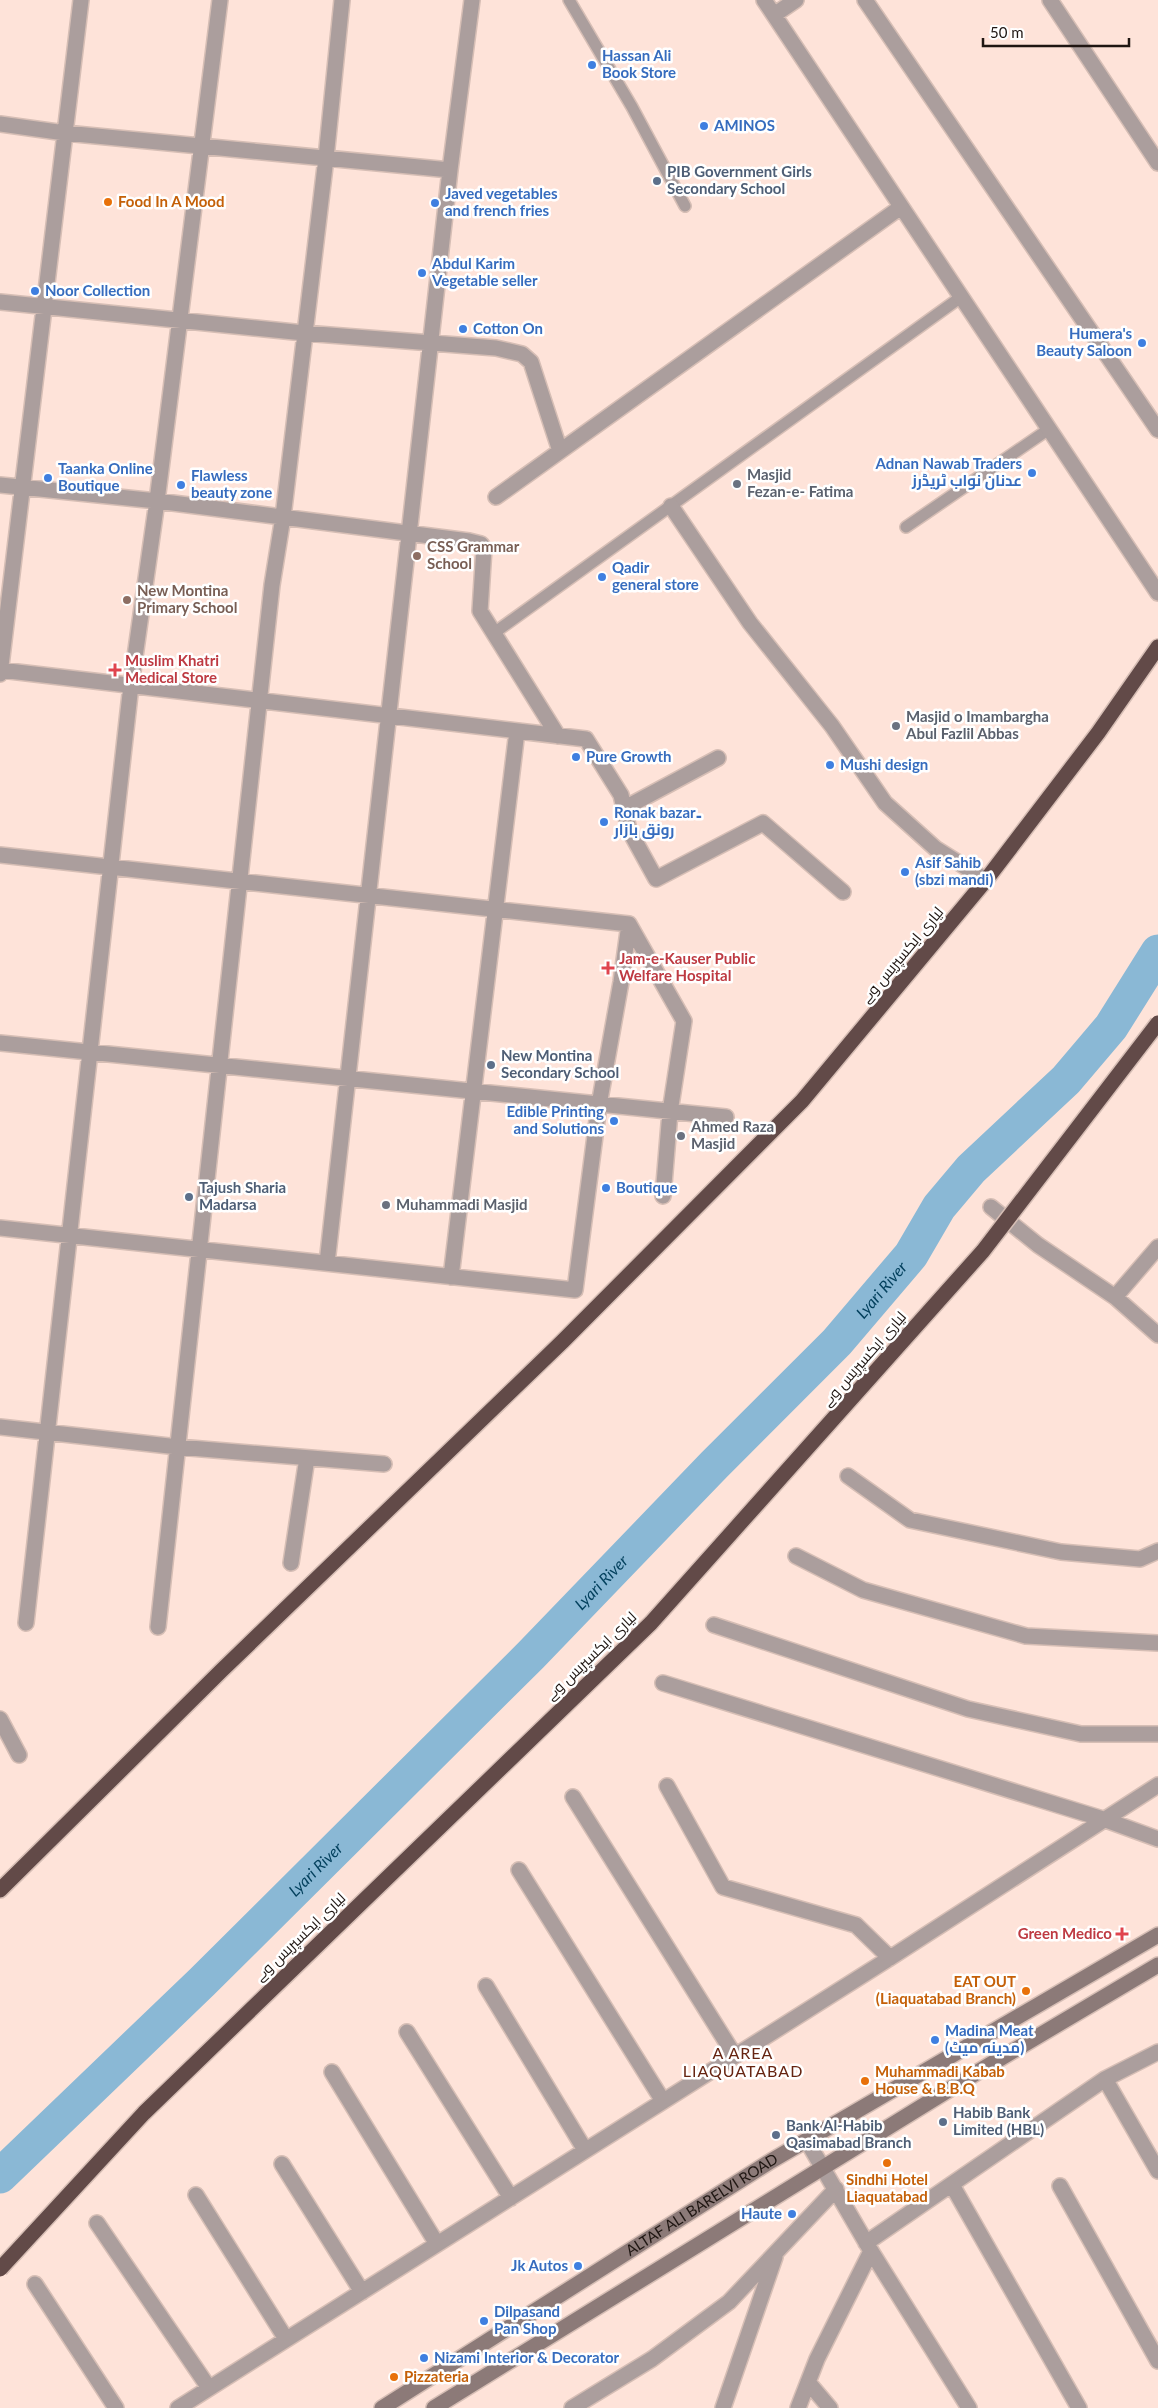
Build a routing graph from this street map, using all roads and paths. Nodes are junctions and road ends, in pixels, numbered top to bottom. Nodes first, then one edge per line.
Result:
1 (82, 0) edge
2 (220, 0) edge
3 (342, 0) edge
4 (472, 0) edge
5 (569, 0) edge
6 (764, 0) edge
7 (796, 0) edge
8 (865, 0) edge
9 (1050, 0) edge
10 (774, 15) junction
11 (0, 124) edge
12 (65, 133) junction
13 (202, 146) junction
14 (326, 158) junction
15 (1158, 163) edge
16 (450, 170) junction
17 (684, 206) dead end
18 (901, 207) junction
19 (961, 298) junction
20 (0, 302) edge
21 (44, 307) junction
22 (180, 320) junction
23 (304, 333) junction
24 (431, 342) junction
25 (1049, 429) junction
26 (1158, 430) edge
27 (560, 451) junction
28 (0, 485) edge
29 (21, 488) junction
30 (496, 497) dead end
31 (158, 501) junction
32 (671, 506) junction
33 (283, 517) junction
34 (906, 527) dead end
35 (409, 533) junction
36 (1158, 593) edge
37 (494, 633) junction
38 (1158, 647) edge
39 (0, 672) edge
40 (130, 686) junction
41 (259, 701) junction
42 (388, 716) junction
43 (518, 731) junction
44 (558, 736) junction
45 (718, 758) dead end
46 (623, 810) junction
47 (0, 855) edge
48 (110, 867) junction
49 (986, 880) junction
50 (239, 881) junction
51 (843, 892) dead end
52 (368, 896) junction
53 (496, 910) junction
54 (629, 924) junction
55 (1158, 1023) edge
56 (0, 1043) edge
57 (90, 1052) junction
58 (219, 1065) junction
59 (348, 1078) junction
60 (474, 1092) junction
61 (599, 1105) junction
62 (670, 1112) junction
63 (726, 1117) dead end
64 (663, 1196) dead end
65 (991, 1207) dead end
66 (0, 1228) edge
67 (69, 1235) junction
68 (1158, 1247) edge
69 (199, 1249) junction
70 (327, 1263) junction
71 (451, 1276) junction
72 (1115, 1297) junction
73 (1158, 1335) edge
74 (0, 1427) edge
75 (47, 1432) junction
76 (178, 1447) junction
77 (307, 1458) junction
78 (384, 1464) dead end
79 (848, 1476) dead end
80 (1158, 1551) edge
81 (796, 1556) dead end
82 (292, 1563) dead end
83 (26, 1623) dead end
84 (714, 1625) dead end
85 (158, 1627) dead end
86 (1158, 1643) edge
87 (663, 1683) dead end
88 (0, 1720) edge
89 (1158, 1734) edge
90 (19, 1756) dead end
91 (1158, 1784) edge
92 (667, 1786) dead end
93 (573, 1797) dead end
94 (1103, 1819) junction
95 (1158, 1839) edge
96 (519, 1870) dead end
97 (0, 1890) edge
98 (1158, 1936) edge
99 (890, 1958) junction
100 (1158, 1965) edge
101 (486, 1986) dead end
102 (407, 2032) dead end
103 (1158, 2052) edge
104 (735, 2056) junction
105 (332, 2072) dead end
106 (1105, 2079) junction
107 (663, 2101) junction
108 (806, 2140) junction
109 (585, 2150) junction
110 (282, 2164) dead end
111 (823, 2168) junction
112 (1158, 2172) edge
113 (952, 2185) junction
114 (1060, 2186) dead end
115 (836, 2190) junction
116 (196, 2196) dead end
117 (511, 2198) junction
118 (97, 2222) dead end
119 (437, 2244) junction
120 (868, 2247) junction
121 (776, 2254) junction
122 (0, 2269) edge
123 (35, 2284) dead end
124 (362, 2292) junction
125 (286, 2339) junction
126 (1158, 2361) edge
127 (808, 2382) junction
128 (209, 2388) junction
129 (116, 2408) edge
130 (178, 2408) edge
131 (382, 2408) edge
132 (434, 2408) edge
133 (572, 2408) edge
134 (723, 2408) edge
135 (798, 2408) edge
136 (830, 2408) edge
137 (969, 2408) edge
138 (1079, 2408) edge

1 - 12 street
2 - 13 street
3 - 14 street
4 - 16 street
5 - 17 lane
6 - 10 street
7 - 10 street
8 - 26 street
9 - 15 street
10 - 18 street
11 - 12 street
12 - 13 street
12 - 21 street
13 - 14 street
13 - 22 street
14 - 16 street
14 - 23 street
16 - 24 street
18 - 19 street
18 - 27 street
19 - 25 street
19 - 32 lane
20 - 21 street
21 - 22 street
21 - 29 street
22 - 23 street
22 - 31 street
23 - 24 street
23 - 33 street
24 - 27 street
24 - 35 street
25 - 34 lane
25 - 36 street
27 - 30 street
28 - 29 street
29 - 31 street
29 - 39 street
31 - 33 street
31 - 40 street
32 - 37 lane
32 - 49 street
33 - 35 street
33 - 41 street
35 - 37 street
35 - 42 street
37 - 44 street
38 - 49 highway, لیاری ایکسپریس وے
39 - 40 street
40 - 41 street
40 - 48 street
41 - 42 street
41 - 50 street
42 - 43 street
42 - 52 street
43 - 44 street
43 - 53 street
44 - 46 street
45 - 46 street
46 - 51 street
47 - 48 street
48 - 50 street
48 - 57 street
49 - 97 highway, لیاری ایکسپریس وے
50 - 52 street
50 - 58 street
52 - 53 street
52 - 59 street
53 - 54 street
53 - 60 street
54 - 61 street
54 - 62 street
55 - 122 highway, لیاری ایکسپریس وے, bridge
56 - 57 street
57 - 58 street
57 - 67 street
58 - 59 street
58 - 69 street
59 - 60 street
59 - 70 street
60 - 61 street
60 - 71 street
61 - 62 street
61 - 71 street
62 - 63 street
62 - 64 street
65 - 72 street
66 - 67 street
67 - 69 street
67 - 75 street
68 - 72 street
69 - 70 street
69 - 76 street
70 - 71 street
72 - 73 street
74 - 75 street
75 - 76 street
75 - 83 street
76 - 77 street
76 - 85 street
77 - 78 street
77 - 82 street
79 - 80 street
81 - 86 street
84 - 89 street
87 - 94 street
88 - 90 street
91 - 94 street
92 - 99 street
93 - 104 street
94 - 95 street
94 - 99 street
96 - 107 street
98 - 108 main road, ALTAF ALI BARELVI ROAD
99 - 104 street
100 - 111 main road, ALTAF ALI BARELVI ROAD
101 - 109 street
102 - 117 street
103 - 106 street
104 - 107 street
105 - 119 street
106 - 112 street
106 - 113 street
107 - 109 street
108 - 111 street
108 - 131 main road, ALTAF ALI BARELVI ROAD
109 - 117 street
110 - 124 street
111 - 115 street
111 - 132 main road, ALTAF ALI BARELVI ROAD
113 - 120 street
113 - 138 street
114 - 126 street
115 - 120 street
115 - 121 street
116 - 125 street
117 - 119 street
118 - 128 street
119 - 124 street
120 - 127 street
120 - 137 street
121 - 133 street
121 - 134 street
123 - 129 street
124 - 125 street
125 - 128 street
127 - 135 street
127 - 136 street
128 - 130 street

